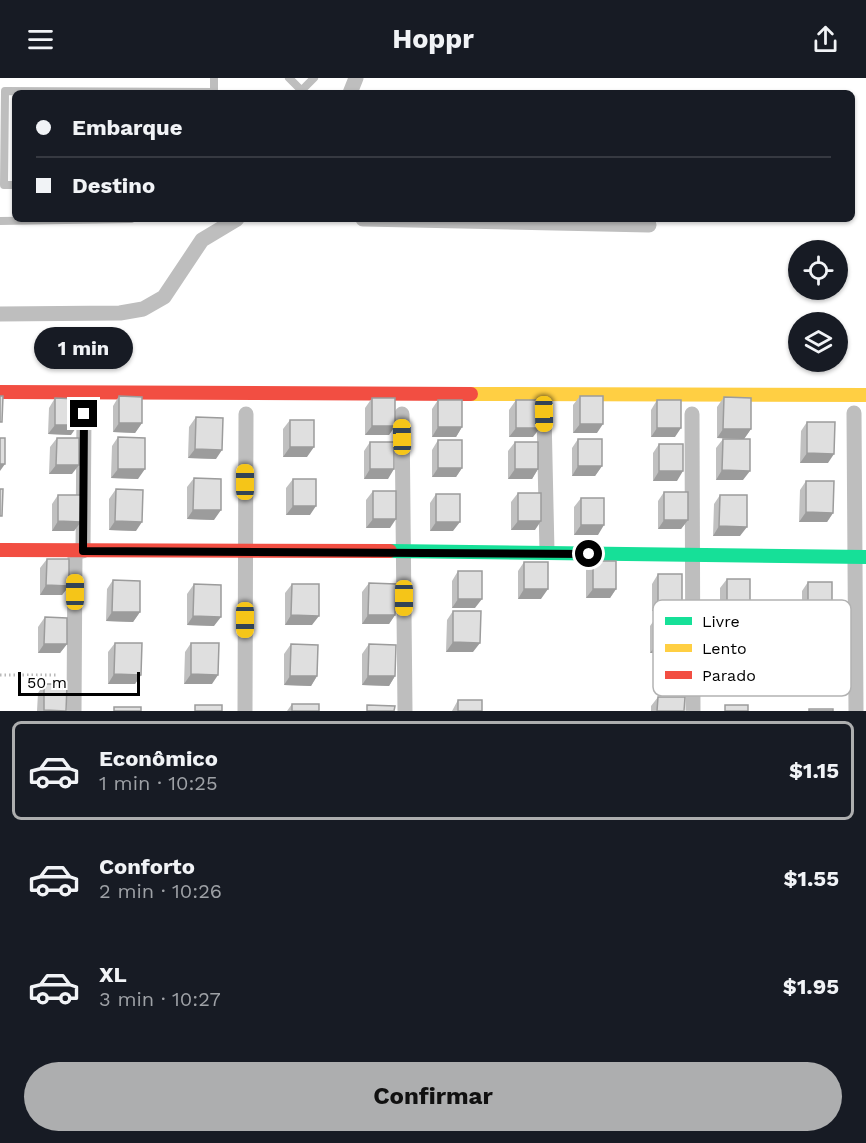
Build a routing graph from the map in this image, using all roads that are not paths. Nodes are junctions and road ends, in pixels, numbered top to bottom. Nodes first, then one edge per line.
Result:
1 (289, 78) edge
2 (314, 78) edge
3 (298, 90) edge
4 (302, 90) edge
5 (12, 91) edge
6 (5, 136) junction
7 (12, 136) edge
8 (12, 185) edge
9 (232, 222) edge
10 (506, 222) edge
11 (649, 225) dead end
12 (0, 314) edge
13 (0, 392) edge
14 (866, 395) edge
15 (854, 413) dead end
16 (84, 414) dead end
17 (246, 414) dead end
18 (402, 414) dead end
19 (544, 414) dead end
20 (692, 414) dead end
21 (0, 550) edge
22 (79, 551) junction
23 (245, 551) junction
24 (547, 552) junction
25 (403, 553) junction
26 (693, 556) junction
27 (860, 557) edge
28 (693, 600) edge
29 (74, 711) edge
30 (245, 711) edge
31 (405, 711) edge
32 (856, 711) edge

1 - 3 lane
2 - 4 lane
5 - 6 lane
6 - 7 lane
6 - 8 lane
9 - 12 street
10 - 11 street
13 - 14 street
15 - 27 street
16 - 22 street
17 - 23 street
18 - 25 street
19 - 24 street
20 - 26 street
21 - 22 street
22 - 23 street
22 - 29 street
23 - 25 street
23 - 30 street
24 - 25 street
24 - 26 street
25 - 31 street
26 - 27 street
26 - 28 street
27 - 32 street

